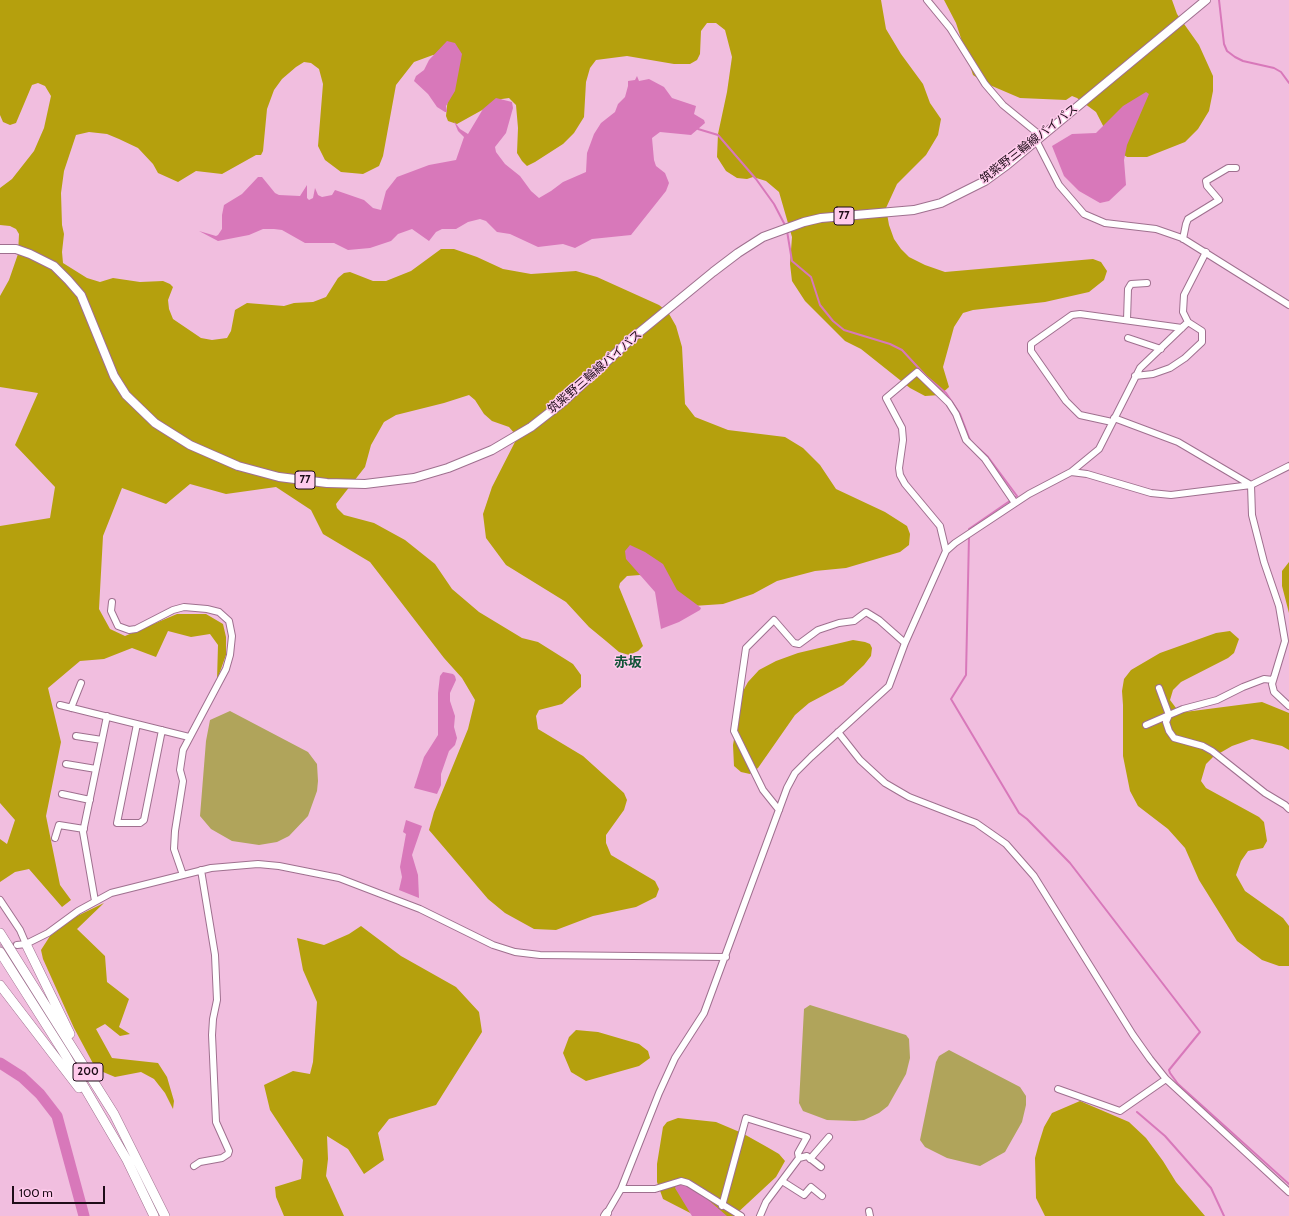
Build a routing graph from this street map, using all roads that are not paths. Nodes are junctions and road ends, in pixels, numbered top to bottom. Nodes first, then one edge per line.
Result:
1 (927, 0) edge
2 (1206, 0) edge
3 (1039, 138) junction
4 (1236, 168) dead end
5 (1183, 239) junction
6 (0, 249) edge
7 (1206, 252) junction
8 (1147, 283) dead end
9 (1289, 305) edge
10 (1127, 320) junction
11 (1188, 322) junction
12 (1182, 328) junction
13 (1128, 338) dead end
14 (1161, 349) junction
15 (1135, 376) junction
16 (1113, 420) junction
17 (1289, 466) edge
18 (1071, 472) junction
19 (1251, 485) junction
20 (1015, 503) junction
21 (946, 551) junction
22 (112, 602) dead end
23 (905, 643) junction
24 (1273, 680) junction
25 (81, 683) dead end
26 (1159, 688) dead end
27 (60, 705) dead end
28 (1289, 706) edge
29 (71, 708) junction
30 (1170, 715) junction
31 (107, 716) junction
32 (137, 724) junction
33 (1146, 725) dead end
34 (162, 730) junction
35 (838, 732) junction
36 (76, 736) dead end
37 (189, 737) junction
38 (102, 740) junction
39 (66, 764) dead end
40 (96, 770) junction
41 (62, 794) dead end
42 (90, 800) junction
43 (1289, 809) edge
44 (779, 810) junction
45 (84, 830) junction
46 (56, 838) dead end
47 (302, 863) dead end
48 (201, 870) junction
49 (298, 870) junction
50 (183, 875) junction
51 (0, 900) edge
52 (95, 900) junction
53 (0, 933) edge
54 (22, 944) junction
55 (0, 952) edge
56 (726, 957) junction
57 (0, 985) edge
58 (1166, 1079) junction
59 (98, 1088) junction
60 (1058, 1089) dead end
61 (103, 1119) junction
62 (829, 1137) dead end
63 (799, 1158) junction
64 (810, 1159) junction
65 (194, 1166) dead end
66 (821, 1167) dead end
67 (782, 1181) junction
68 (620, 1189) junction
69 (1289, 1192) edge
70 (822, 1196) dead end
71 (722, 1206) junction
72 (606, 1215) edge
73 (154, 1216) edge
74 (165, 1216) edge
75 (741, 1216) edge
76 (760, 1216) edge

1 - 3 street
2 - 3 main road, 筑紫野三輪線バイパス / 77
3 - 5 street
3 - 6 main road, 筑紫野三輪線バイパス / 77
4 - 5 street
5 - 7 street
7 - 9 street
7 - 11 street
8 - 10 street
10 - 12 street
10 - 16 street
11 - 12 street
11 - 15 street
12 - 14 street
13 - 14 street
14 - 15 street
15 - 16 street
16 - 18 street
16 - 19 street
17 - 19 street
18 - 19 street
18 - 20 street
19 - 24 street
20 - 21 street
20 - 21 street
21 - 23 street
22 - 37 street
23 - 35 street
23 - 44 street
24 - 28 street
24 - 30 street
25 - 29 street
26 - 30 street
27 - 29 street
29 - 31 street
30 - 33 street
30 - 43 street
31 - 32 street
31 - 38 street
32 - 34 street
32 - 34 street
34 - 37 street
35 - 44 street
35 - 58 street
36 - 38 street
37 - 50 street
38 - 40 street
39 - 40 street
40 - 42 street
41 - 42 street
42 - 45 street
44 - 56 street
45 - 46 street
45 - 52 street
47 - 49 street
48 - 49 street
48 - 50 street
48 - 65 street
49 - 56 street
50 - 52 street
51 - 54 street
52 - 54 street
53 - 59 highway, 200
54 - 59 highway
55 - 61 highway, 200
56 - 68 street
57 - 61 highway
58 - 60 street
58 - 69 street
59 - 74 highway, 200
61 - 73 highway, 200
62 - 64 street
63 - 64 street
63 - 67 street
63 - 71 street
64 - 66 street
67 - 70 street
67 - 76 street
68 - 71 street
68 - 72 street
71 - 75 street

